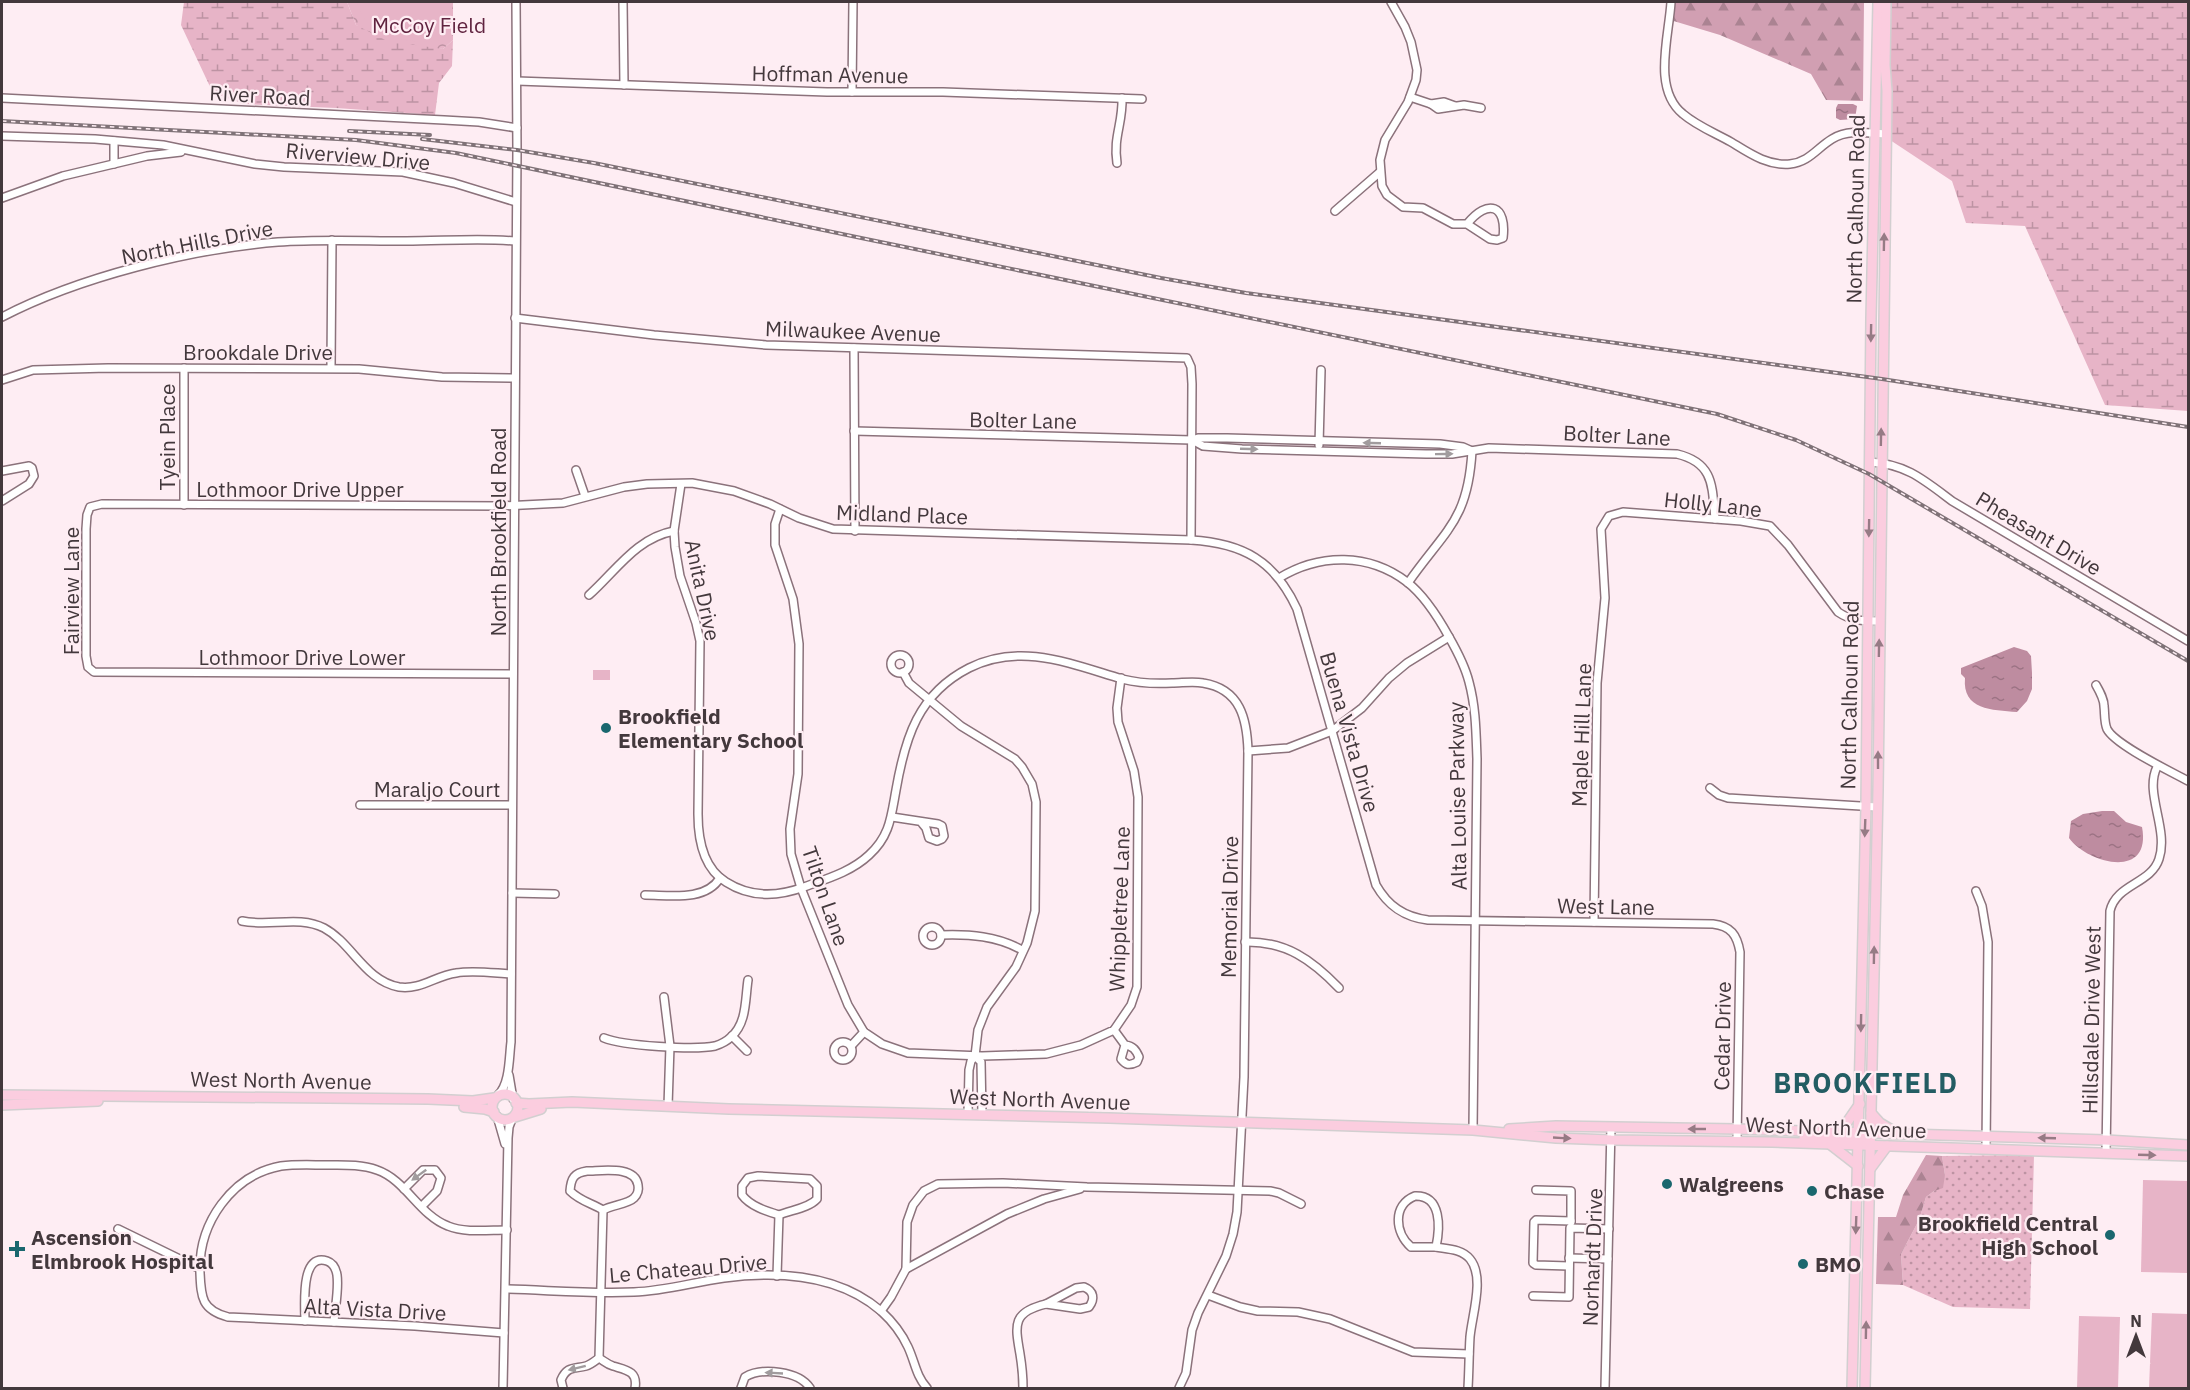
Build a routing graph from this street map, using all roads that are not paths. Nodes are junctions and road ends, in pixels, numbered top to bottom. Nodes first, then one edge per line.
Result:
1 (516, 2) edge
2 (623, 2) edge
3 (853, 2) edge
4 (1671, 2) edge
5 (1878, 2) edge
6 (1886, 2) edge
7 (1394, 3) edge
8 (517, 81) junction
9 (624, 85) junction
10 (852, 92) junction
11 (1410, 97) junction
12 (2, 98) edge
13 (1122, 98) junction
14 (1142, 99) dead end
15 (1481, 108) dead end
16 (517, 128) junction
17 (1874, 133) junction
18 (1886, 134) junction
19 (2, 136) edge
20 (114, 141) junction
21 (195, 152) junction
22 (1117, 163) dead end
23 (114, 164) junction
24 (1380, 172) junction
25 (2, 198) edge
26 (516, 202) junction
27 (1335, 211) dead end
28 (1467, 224) junction
29 (332, 240) junction
30 (515, 242) junction
31 (2, 317) edge
32 (515, 318) junction
33 (854, 348) junction
34 (184, 368) junction
35 (331, 368) junction
36 (1321, 370) dead end
37 (515, 378) junction
38 (2, 380) edge
39 (854, 431) junction
40 (1192, 440) junction
41 (1319, 441) junction
42 (1319, 451) junction
43 (1472, 451) junction
44 (1870, 462) junction
45 (1881, 463) junction
46 (576, 470) dead end
47 (2, 471) edge
48 (681, 484) junction
49 (585, 496) junction
50 (2, 501) edge
51 (184, 505) junction
52 (515, 505) junction
53 (780, 509) junction
54 (88, 510) joint
55 (1715, 519) junction
56 (674, 531) junction
57 (855, 531) junction
58 (1191, 540) junction
59 (1603, 549) joint
60 (1279, 578) junction
61 (1408, 583) junction
62 (589, 595) dead end
63 (1868, 621) junction
64 (1879, 621) junction
65 (1449, 637) junction
66 (2188, 641) edge
67 (91, 670) joint
68 (903, 672) dead end
69 (513, 674) junction
70 (1121, 678) junction
71 (2096, 685) dead end
72 (929, 700) junction
73 (1332, 731) junction
74 (1248, 752) junction
75 (2157, 767) junction
76 (2188, 782) edge
77 (1710, 788) dead end
78 (360, 805) dead end
79 (512, 806) junction
80 (1866, 806) junction
81 (1877, 807) junction
82 (892, 817) junction
83 (921, 822) dead end
84 (720, 878) junction
85 (801, 888) junction
86 (1976, 891) dead end
87 (512, 893) junction
88 (555, 894) dead end
89 (645, 895) dead end
90 (1476, 920) junction
91 (242, 921) dead end
92 (1594, 922) junction
93 (1734, 932) joint
94 (941, 935) dead end
95 (1245, 942) junction
96 (1022, 950) junction
97 (511, 974) junction
98 (748, 981) dead end
99 (1339, 988) dead end
100 (664, 997) dead end
101 (1114, 1030) junction
102 (864, 1032) junction
103 (732, 1036) junction
104 (604, 1038) dead end
105 (1125, 1045) dead end
106 (670, 1046) junction
107 (851, 1046) dead end
108 (747, 1051) dead end
109 (975, 1056) junction
110 (509, 1063) junction
111 (2, 1095) edge
112 (149, 1096) junction
113 (496, 1096) junction
114 (412, 1099) junction
115 (515, 1101) junction
116 (1860, 1104) junction
117 (2, 1105) edge
118 (597, 1105) junction
119 (668, 1106) junction
120 (1871, 1113) junction
121 (496, 1114) junction
122 (968, 1114) junction
123 (982, 1115) junction
124 (514, 1118) junction
125 (1242, 1124) junction
126 (1611, 1127) junction
127 (1737, 1129) junction
128 (1478, 1130) junction
129 (1839, 1132) junction
130 (1871, 1132) junction
131 (1898, 1133) junction
132 (1986, 1136) junction
133 (1859, 1139) junction
134 (1611, 1140) junction
135 (2106, 1140) junction
136 (1737, 1142) junction
137 (1772, 1142) junction
138 (1832, 1145) junction
139 (2188, 1145) edge
140 (1870, 1146) junction
141 (1887, 1146) junction
142 (1986, 1149) junction
143 (2106, 1153) junction
144 (2188, 1156) edge
145 (508, 1158) junction
146 (1858, 1166) junction
147 (1869, 1171) junction
148 (1087, 1187) junction
149 (404, 1189) junction
150 (1239, 1190) junction
151 (1536, 1190) dead end
152 (1301, 1204) dead end
153 (422, 1206) junction
154 (603, 1210) junction
155 (779, 1215) junction
156 (1570, 1224) junction
157 (118, 1229) dead end
158 (1609, 1229) junction
159 (507, 1230) junction
160 (1436, 1247) junction
161 (1569, 1258) junction
162 (1608, 1259) junction
163 (1569, 1266) junction
164 (200, 1269) junction
165 (906, 1269) junction
166 (777, 1276) junction
167 (506, 1289) junction
168 (601, 1292) junction
169 (1208, 1295) junction
170 (1533, 1296) dead end
171 (1046, 1304) junction
172 (881, 1311) junction
173 (305, 1321) junction
174 (334, 1322) junction
175 (504, 1334) junction
176 (1469, 1354) junction
177 (599, 1358) junction
178 (503, 1389) edge
179 (563, 1389) edge
180 (635, 1389) edge
181 (741, 1389) edge
182 (810, 1389) edge
183 (927, 1389) edge
184 (1023, 1389) edge
185 (1179, 1389) edge
186 (1468, 1389) edge
187 (1605, 1389) edge
188 (1852, 1389) edge
189 (1865, 1389) edge

1 - 8 street, North Brookfield Road
2 - 9 street
3 - 10 street
4 - 17 street
5 - 17 main road, North Calhoun Road
6 - 18 main road, North Calhoun Road
7 - 11 street
8 - 9 street, Hoffman Avenue
8 - 16 street, North Brookfield Road
9 - 10 street, Hoffman Avenue
10 - 13 street, Hoffman Avenue
11 - 15 street
11 - 24 street
12 - 16 street, River Road
13 - 14 street, Hoffman Avenue
13 - 22 street
16 - 26 street, North Brookfield Road
17 - 18 street
17 -> 44 main road, North Calhoun Road
45 -> 18 main road, North Calhoun Road
19 - 20 street, Riverview Drive
20 - 21 street, Riverview Drive
20 - 23 street
21 - 23 street, Riverview Drive
21 - 26 street, Riverview Drive
23 - 25 street, Riverview Drive
24 - 27 street
24 - 28 street
26 - 30 street, North Brookfield Road
28 - 28 street
29 - 30 street, North Hills Drive
29 - 31 street, North Hills Drive
29 - 35 street
30 - 32 street, North Brookfield Road
32 - 33 street, Milwaukee Avenue
32 - 37 street, North Brookfield Road
33 - 39 street
33 - 40 street, Milwaukee Avenue
34 - 35 street, Brookdale Drive
34 - 38 street, Brookdale Drive
34 - 51 street, Tyein Place
35 - 37 street, Brookdale Drive
36 - 41 street
37 - 52 street, North Brookfield Road
39 - 40 street, Bolter Lane
39 - 57 street
40 - 41 street, Bolter Lane
40 -> 42 street, Bolter Lane
40 - 58 street
41 - 42 street
43 -> 41 street, Bolter Lane
42 -> 43 street, Bolter Lane
43 - 55 street, Bolter Lane
43 - 61 street
44 - 45 street, Pheasant Drive
44 -> 63 main road, North Calhoun Road
45 - 64 main road, North Calhoun Road
45 - 66 street, Pheasant Drive
46 - 49 street
47 - 50 street
48 - 49 street, Midland Place
48 - 53 street, Midland Place
48 - 56 street, Anita Drive
49 - 52 street, Midland Place
51 - 52 street, Lothmoor Drive Upper
51 - 54 street, Lothmoor Drive Upper
52 - 69 street, North Brookfield Road
53 - 57 street, Midland Place
53 - 85 street, Tilton Lane
54 - 67 street, Fairview Lane
55 - 59 street, Holly Lane
55 - 63 street, Holly Lane
56 - 62 street
56 - 84 street, Anita Drive
57 - 58 street, Midland Place
58 - 60 street, Buena Vista Drive
59 - 92 street, Maple Hill Lane
60 - 61 street, Alta Louise Parkway
60 - 73 street, Buena Vista Drive
61 - 65 street, Alta Louise Parkway
63 - 64 street, Holly Lane
63 - 80 main road, North Calhoun Road
81 -> 64 main road, North Calhoun Road
65 - 73 street
65 - 90 street, Alta Louise Parkway
67 - 69 street, Lothmoor Drive Lower
68 - 72 street
69 - 79 street, North Brookfield Road
70 - 72 street
70 - 74 street, Memorial Drive
70 - 101 street, Whippletree Lane
71 - 75 street
72 - 82 street
72 - 96 street
73 - 74 street
73 - 90 street, Buena Vista Drive
74 - 95 street, Memorial Drive
75 - 76 street
75 - 135 street, Hillsdale Drive West
77 - 80 street
78 - 79 street, Maraljo Court
79 - 87 street, North Brookfield Road
80 - 81 street
80 -> 116 main road, North Calhoun Road
120 -> 81 main road, North Calhoun Road
82 - 83 street
82 - 85 street
84 - 85 street
84 - 89 street
85 - 102 street, Tilton Lane
86 - 132 street
87 - 88 street
87 - 97 street, North Brookfield Road
90 - 92 street, West Lane
90 - 128 street, Alta Louise Parkway
91 - 97 street
92 - 93 street, West Lane
93 - 127 street, Cedar Drive
94 - 96 street
95 - 99 street
95 - 125 street, Memorial Drive
96 - 109 street
97 - 110 street, North Brookfield Road
98 - 103 street
100 - 106 street
101 - 105 street
101 - 109 street
102 - 107 street
102 - 109 street, Tilton Lane
103 - 106 street
103 - 108 street
104 - 106 street
106 - 119 street
109 - 122 street
109 - 123 street
110 - 113 street, North Brookfield Road
110 - 115 street, North Brookfield Road
111 - 112 main road, West North Avenue
112 - 114 main road, West North Avenue
112 - 117 main road, West North Avenue
113 - 114 main road, West North Avenue
113 - 115 main road
113 - 121 main road
114 - 121 main road, West North Avenue
115 - 118 main road, West North Avenue
115 - 124 main road
116 - 129 main road
116 - 133 main road, North Calhoun Road
118 - 119 main road, West North Avenue
118 - 124 main road, West North Avenue
119 - 122 main road, West North Avenue
120 - 130 main road, North Calhoun Road
120 - 131 main road
121 - 124 main road
121 - 145 street
122 - 123 main road, West North Avenue
123 - 125 main road, West North Avenue
124 - 145 street
125 - 128 main road, West North Avenue
125 - 150 street
127 -> 126 main road, West North Avenue
126 - 128 main road, West North Avenue
126 - 134 street, Norhardt Drive
127 - 129 main road, West North Avenue
127 - 136 street, Cedar Drive
128 -> 134 main road, West North Avenue
129 - 133 main road, West North Avenue
130 - 131 main road, West North Avenue
130 - 133 main road, West North Avenue
130 - 140 main road, North Calhoun Road
131 - 132 main road, West North Avenue
135 -> 132 main road, West North Avenue
132 - 142 street
133 - 137 main road
133 - 138 main road, West North Avenue
133 - 140 main road, West North Avenue
133 - 146 main road, North Calhoun Road
134 - 136 main road, West North Avenue
134 - 158 street, Norhardt Drive
135 - 139 main road, West North Avenue
135 - 143 street, Hillsdale Drive West
136 - 137 main road, West North Avenue
137 - 138 main road, West North Avenue
138 - 146 main road
140 - 141 main road, West North Avenue
140 - 147 main road, North Calhoun Road
141 - 142 main road, West North Avenue
141 - 147 main road
142 - 143 main road, West North Avenue
143 -> 144 main road, West North Avenue
145 - 159 street
146 -> 188 main road, North Calhoun Road
189 -> 147 main road, North Calhoun Road
148 - 150 street
148 - 165 street
148 - 165 street
149 - 153 street
153 -> 149 street
149 - 164 street
150 - 152 street
150 - 169 street
151 - 156 street
153 - 159 street
154 - 154 street
154 - 168 street
155 - 155 street
155 - 166 street
156 - 158 street
156 - 161 street
156 - 163 street
157 - 164 street
158 - 162 street, Norhardt Drive
159 - 167 street
160 - 160 street
160 - 176 street
161 - 162 street
161 - 163 street
162 - 187 street, Norhardt Drive
163 - 170 street
164 - 173 street, Alta Vista Drive
165 - 172 street
166 - 168 street, Le Chateau Drive
166 - 172 street, Le Chateau Drive
167 - 168 street, Le Chateau Drive
167 - 175 street
168 - 177 street
169 - 176 street
169 - 185 street
171 - 171 street
171 - 184 street
172 - 183 street, Le Chateau Drive
173 - 174 street, Alta Vista Drive
173 - 174 street
174 - 175 street, Alta Vista Drive
175 - 178 street
176 - 186 street
177 -> 179 street
177 - 180 street
182 -> 181 street

